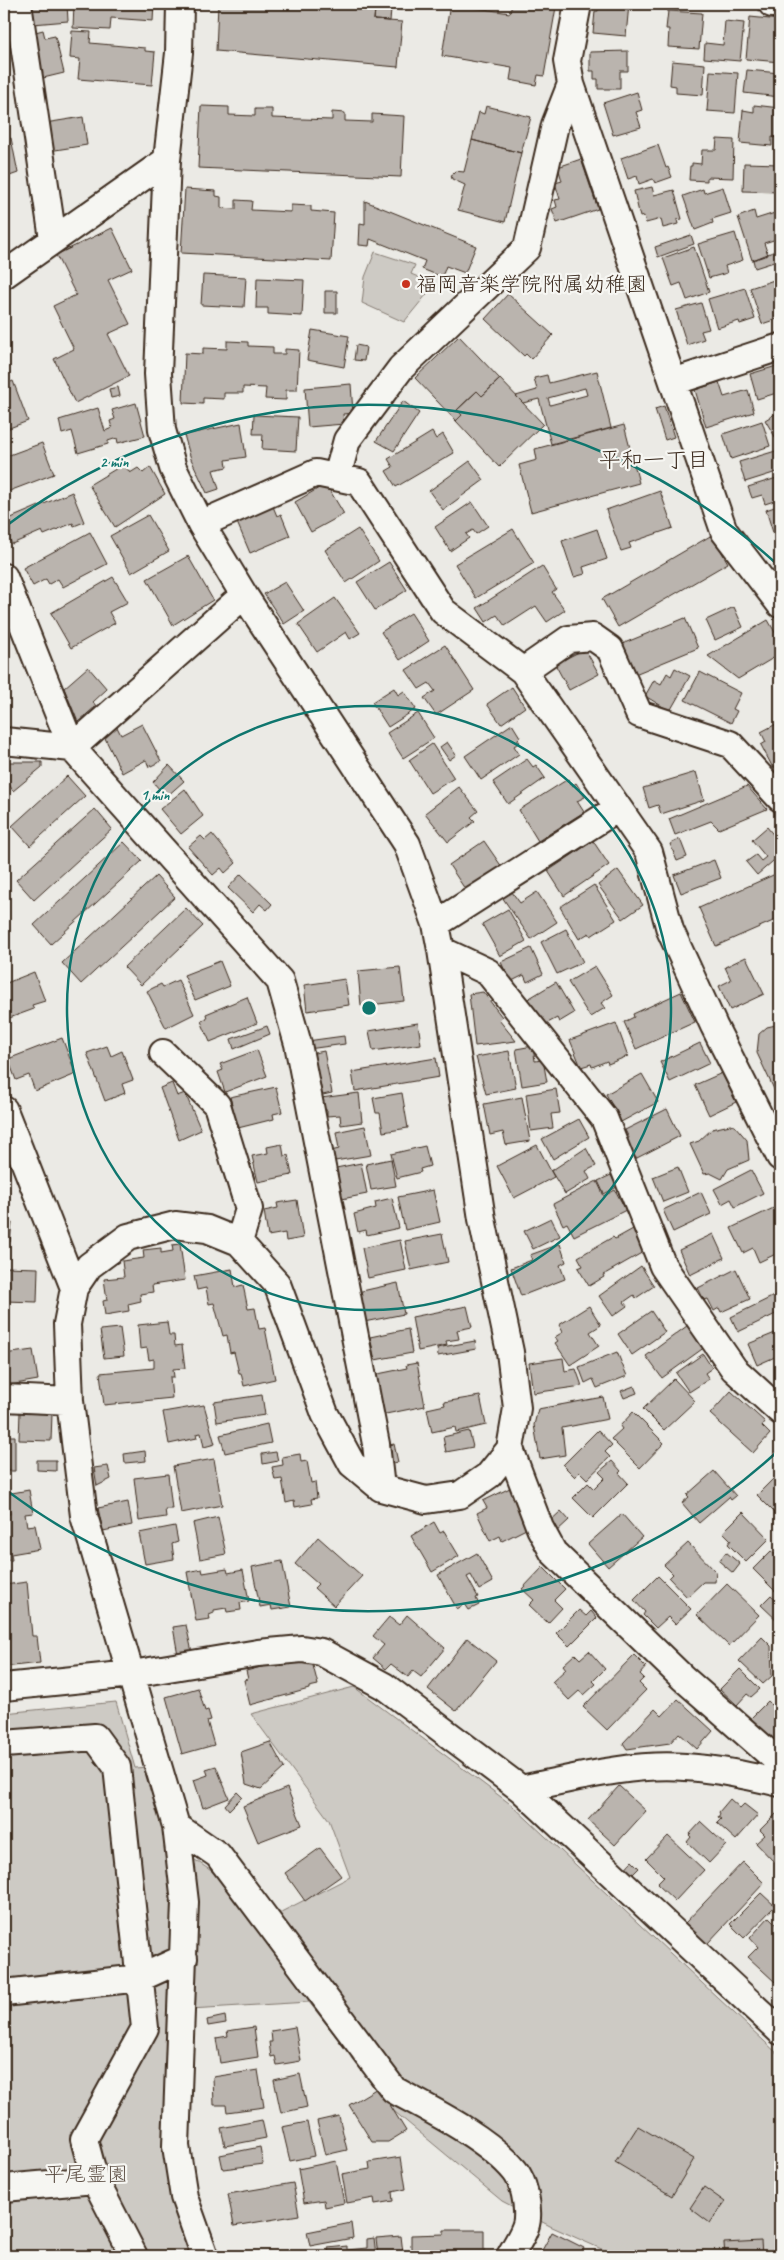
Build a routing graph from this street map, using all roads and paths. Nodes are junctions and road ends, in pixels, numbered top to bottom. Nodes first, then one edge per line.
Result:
1 (18, 4) edge
2 (180, 4) edge
3 (578, 4) edge
4 (772, 4) edge
5 (780, 4) edge
6 (571, 84) junction
7 (168, 160) junction
8 (53, 239) junction
9 (4, 275) edge
10 (780, 347) edge
11 (673, 382) junction
12 (337, 477) junction
13 (201, 524) junction
14 (4, 577) edge
15 (244, 595) junction
16 (780, 604) edge
17 (523, 671) junction
18 (4, 741) edge
19 (72, 748) junction
20 (780, 798) edge
21 (618, 808) junction
22 (436, 924) junction
23 (441, 950) junction
24 (162, 1053) dead end
25 (4, 1110) edge
26 (780, 1157) edge
27 (239, 1242) junction
28 (74, 1288) junction
29 (4, 1398) edge
30 (70, 1401) junction
31 (780, 1411) edge
32 (510, 1450) junction
33 (381, 1488) junction
34 (132, 1674) junction
35 (4, 1687) edge
36 (4, 1744) edge
37 (780, 1763) edge
38 (780, 1783) edge
39 (521, 1788) junction
40 (176, 1826) junction
41 (184, 1958) junction
42 (140, 1978) junction
43 (4, 1993) edge
44 (780, 2031) edge
45 (95, 2180) junction
46 (4, 2188) edge
47 (134, 2256) edge
48 (205, 2256) edge
49 (510, 2256) edge

1 - 8 street
2 - 7 street
3 - 6 street
4 - 5 street
6 - 11 street
6 - 12 street
7 - 8 street
7 - 13 street
8 - 9 street
10 - 11 street
11 - 16 street
12 - 13 street
12 - 17 street
13 - 15 street
14 - 19 street
15 - 19 street
15 - 22 street
17 - 20 street
17 - 21 street
18 - 19 street
19 - 33 street
21 - 22 street
21 - 26 street
22 - 23 street
23 - 31 street
23 - 32 street
24 - 27 street
25 - 28 street
27 - 28 street
27 - 33 street
28 - 30 street
29 - 30 street
30 - 34 street
32 - 33 street
32 - 37 street
34 - 35 street
34 - 39 street
34 - 40 street
36 - 42 street
38 - 39 street
39 - 44 street
40 - 41 street
40 - 49 street
41 - 42 street
41 - 48 street
42 - 43 street
42 - 45 street
45 - 46 street
45 - 47 street

